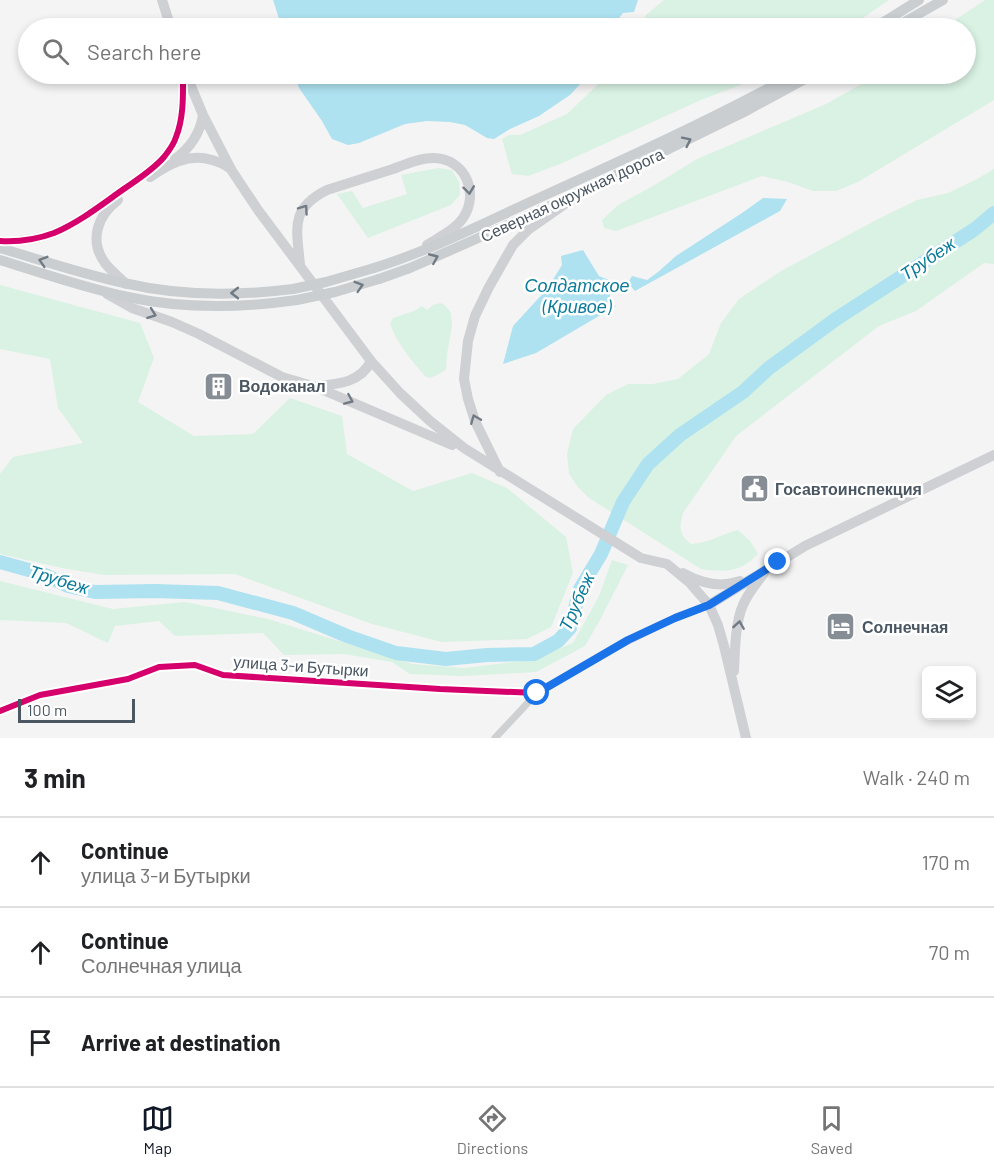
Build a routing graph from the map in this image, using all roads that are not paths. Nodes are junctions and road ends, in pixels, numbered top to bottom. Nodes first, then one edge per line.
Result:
1 (162, 0) edge
2 (919, 0) edge
3 (943, 0) edge
4 (168, 18) edge
5 (890, 18) edge
6 (912, 18) edge
7 (184, 84) edge
8 (189, 84) edge
9 (777, 84) edge
10 (796, 84) edge
11 (203, 116) junction
12 (164, 168) junction
13 (232, 171) junction
14 (584, 191) junction
15 (0, 241) edge
16 (0, 248) edge
17 (411, 256) junction
18 (0, 260) edge
19 (300, 265) junction
20 (126, 284) junction
21 (99, 290) junction
22 (371, 361) junction
23 (316, 387) junction
24 (464, 448) junction
25 (994, 455) edge
26 (501, 472) junction
27 (667, 564) junction
28 (768, 568) junction
29 (753, 577) junction
30 (709, 605) junction
31 (734, 683) junction
32 (537, 693) junction
33 (0, 711) edge
34 (495, 738) edge
35 (746, 738) edge

1 - 4 main road
2 - 5 main road
3 - 6 main road
7 - 15 main road
8 - 11 main road
9 - 17 main road
14 -> 10 main road, Северная окружная дорога
11 - 12 main road
11 - 13 main road
12 - 13 main road
12 - 20 main road
13 - 19 main road
21 -> 14 main road, Северная окружная дорога, bridge
26 -> 14 main road
20 -> 16 main road
19 -> 17 main road
17 -> 20 main road, bridge
18 - 21 main road, Северная окружная дорога
19 - 22 main road
21 -> 23 main road
22 - 23 main road
22 - 24 main road
23 -> 24 main road
24 - 26 main road
25 - 28 main road
26 - 27 main road
27 - 29 main road
27 - 30 main road
28 - 29 main road
31 -> 28 main road
29 - 30 main road
30 - 31 main road
30 - 32 street
31 - 35 main road
32 - 33 street, улица 3-и Бутырки
32 - 34 street

